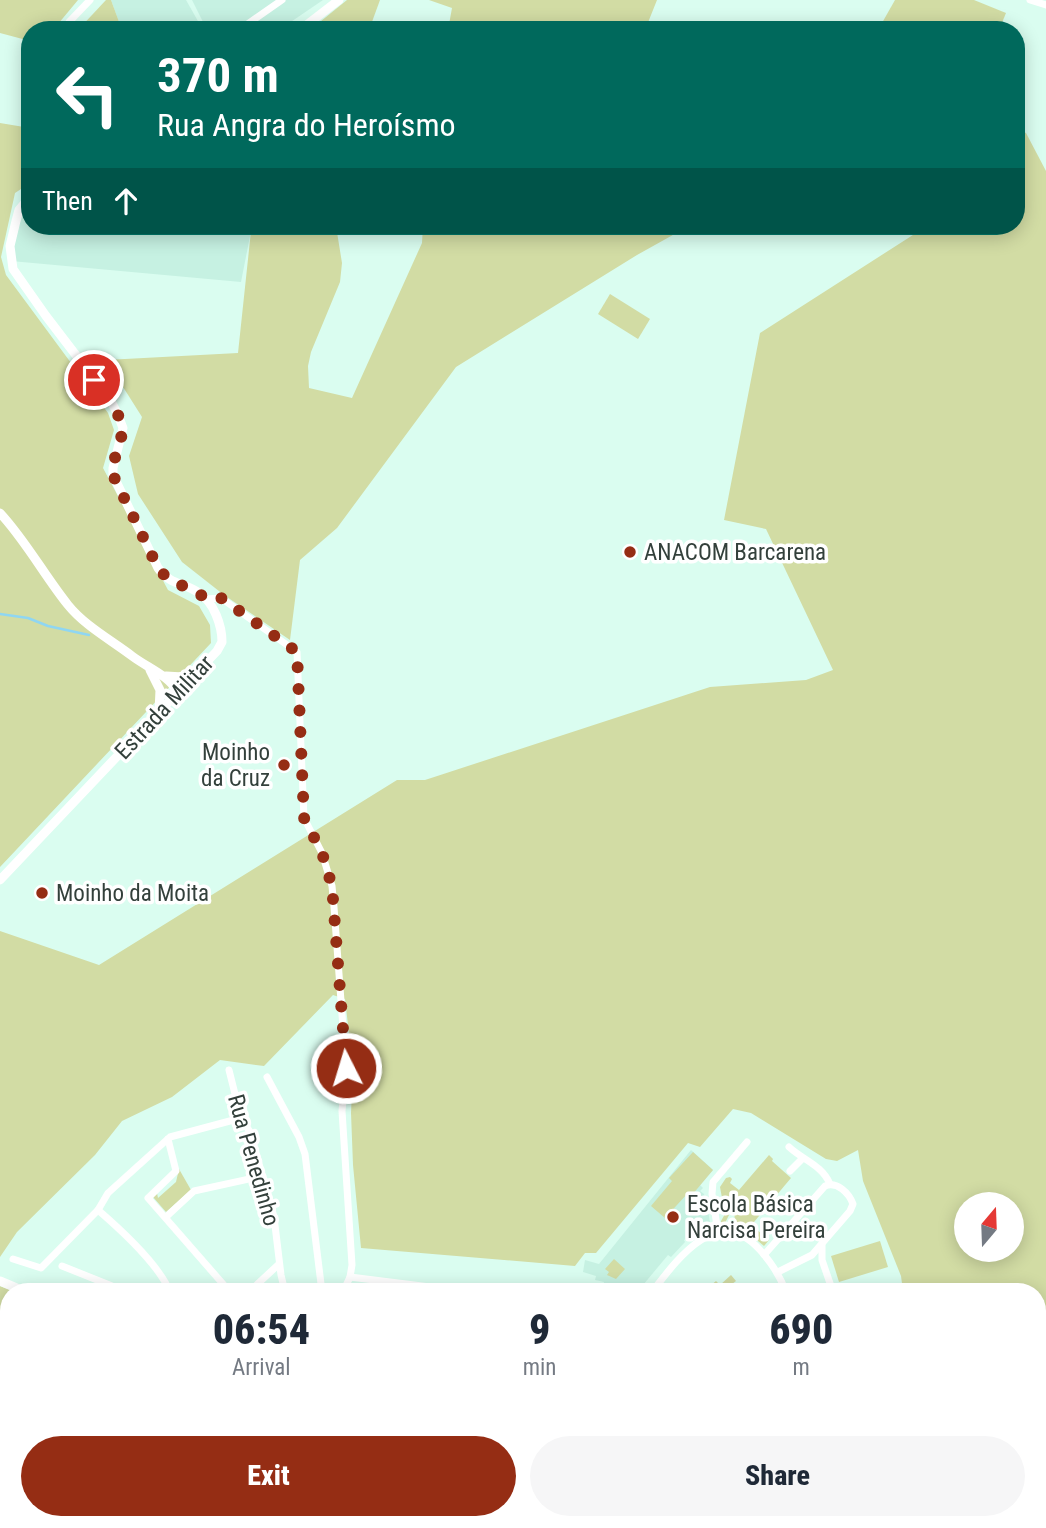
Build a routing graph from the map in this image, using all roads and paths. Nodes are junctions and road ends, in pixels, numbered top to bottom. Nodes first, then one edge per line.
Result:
1 (90, 0) edge
2 (282, 0) edge
3 (339, 0) edge
4 (1030, 0) edge
5 (1046, 5) edge
6 (70, 21) edge
7 (252, 21) edge
8 (312, 21) edge
9 (21, 208) edge
10 (0, 513) edge
11 (206, 599) junction
12 (198, 671) junction
13 (159, 676) junction
14 (178, 692) junction
15 (159, 713) junction
16 (0, 880) edge
17 (229, 1070) dead end
18 (267, 1077) dead end
19 (241, 1118) junction
20 (168, 1139) junction
21 (747, 1142) dead end
22 (789, 1147) dead end
23 (802, 1159) junction
24 (790, 1171) dead end
25 (262, 1176) junction
26 (830, 1184) junction
27 (98, 1210) junction
28 (166, 1217) junction
29 (718, 1232) junction
30 (822, 1244) junction
31 (764, 1255) junction
32 (13, 1259) dead end
33 (279, 1264) junction
34 (62, 1266) dead end
35 (778, 1272) junction
36 (350, 1277) junction
37 (104, 1283) edge
38 (165, 1283) edge
39 (222, 1283) edge
40 (259, 1283) edge
41 (283, 1283) edge
42 (321, 1283) edge
43 (347, 1283) edge
44 (381, 1283) edge
45 (660, 1283) edge
46 (782, 1283) edge
47 (830, 1283) edge

1 - 6 street
2 - 7 street
3 - 8 street
4 - 5 street
9 - 11 street
10 - 13 street
11 - 12 street, Estrada Militar
11 - 36 street
12 - 13 street
12 - 14 street, Estrada Militar
13 - 14 street
13 - 15 street
14 - 15 street, Estrada Militar
15 - 16 street, Estrada Militar
17 - 19 street, Rua Penedinho
18 - 42 street
19 - 20 street
19 - 25 street, Rua Penedinho
20 - 27 street
20 - 28 street
21 - 29 street
22 - 23 street
23 - 24 street
23 - 26 street
25 - 28 street
25 - 33 street, Rua Penedinho
26 - 30 street
26 - 31 street
27 - 32 street
27 - 38 street
28 - 39 street
29 - 31 street
29 - 45 street
30 - 35 street
30 - 47 street
31 - 35 street
33 - 40 street
33 - 41 street, Rua Penedinho
34 - 37 street
35 - 46 street
36 - 43 street
36 - 44 street

